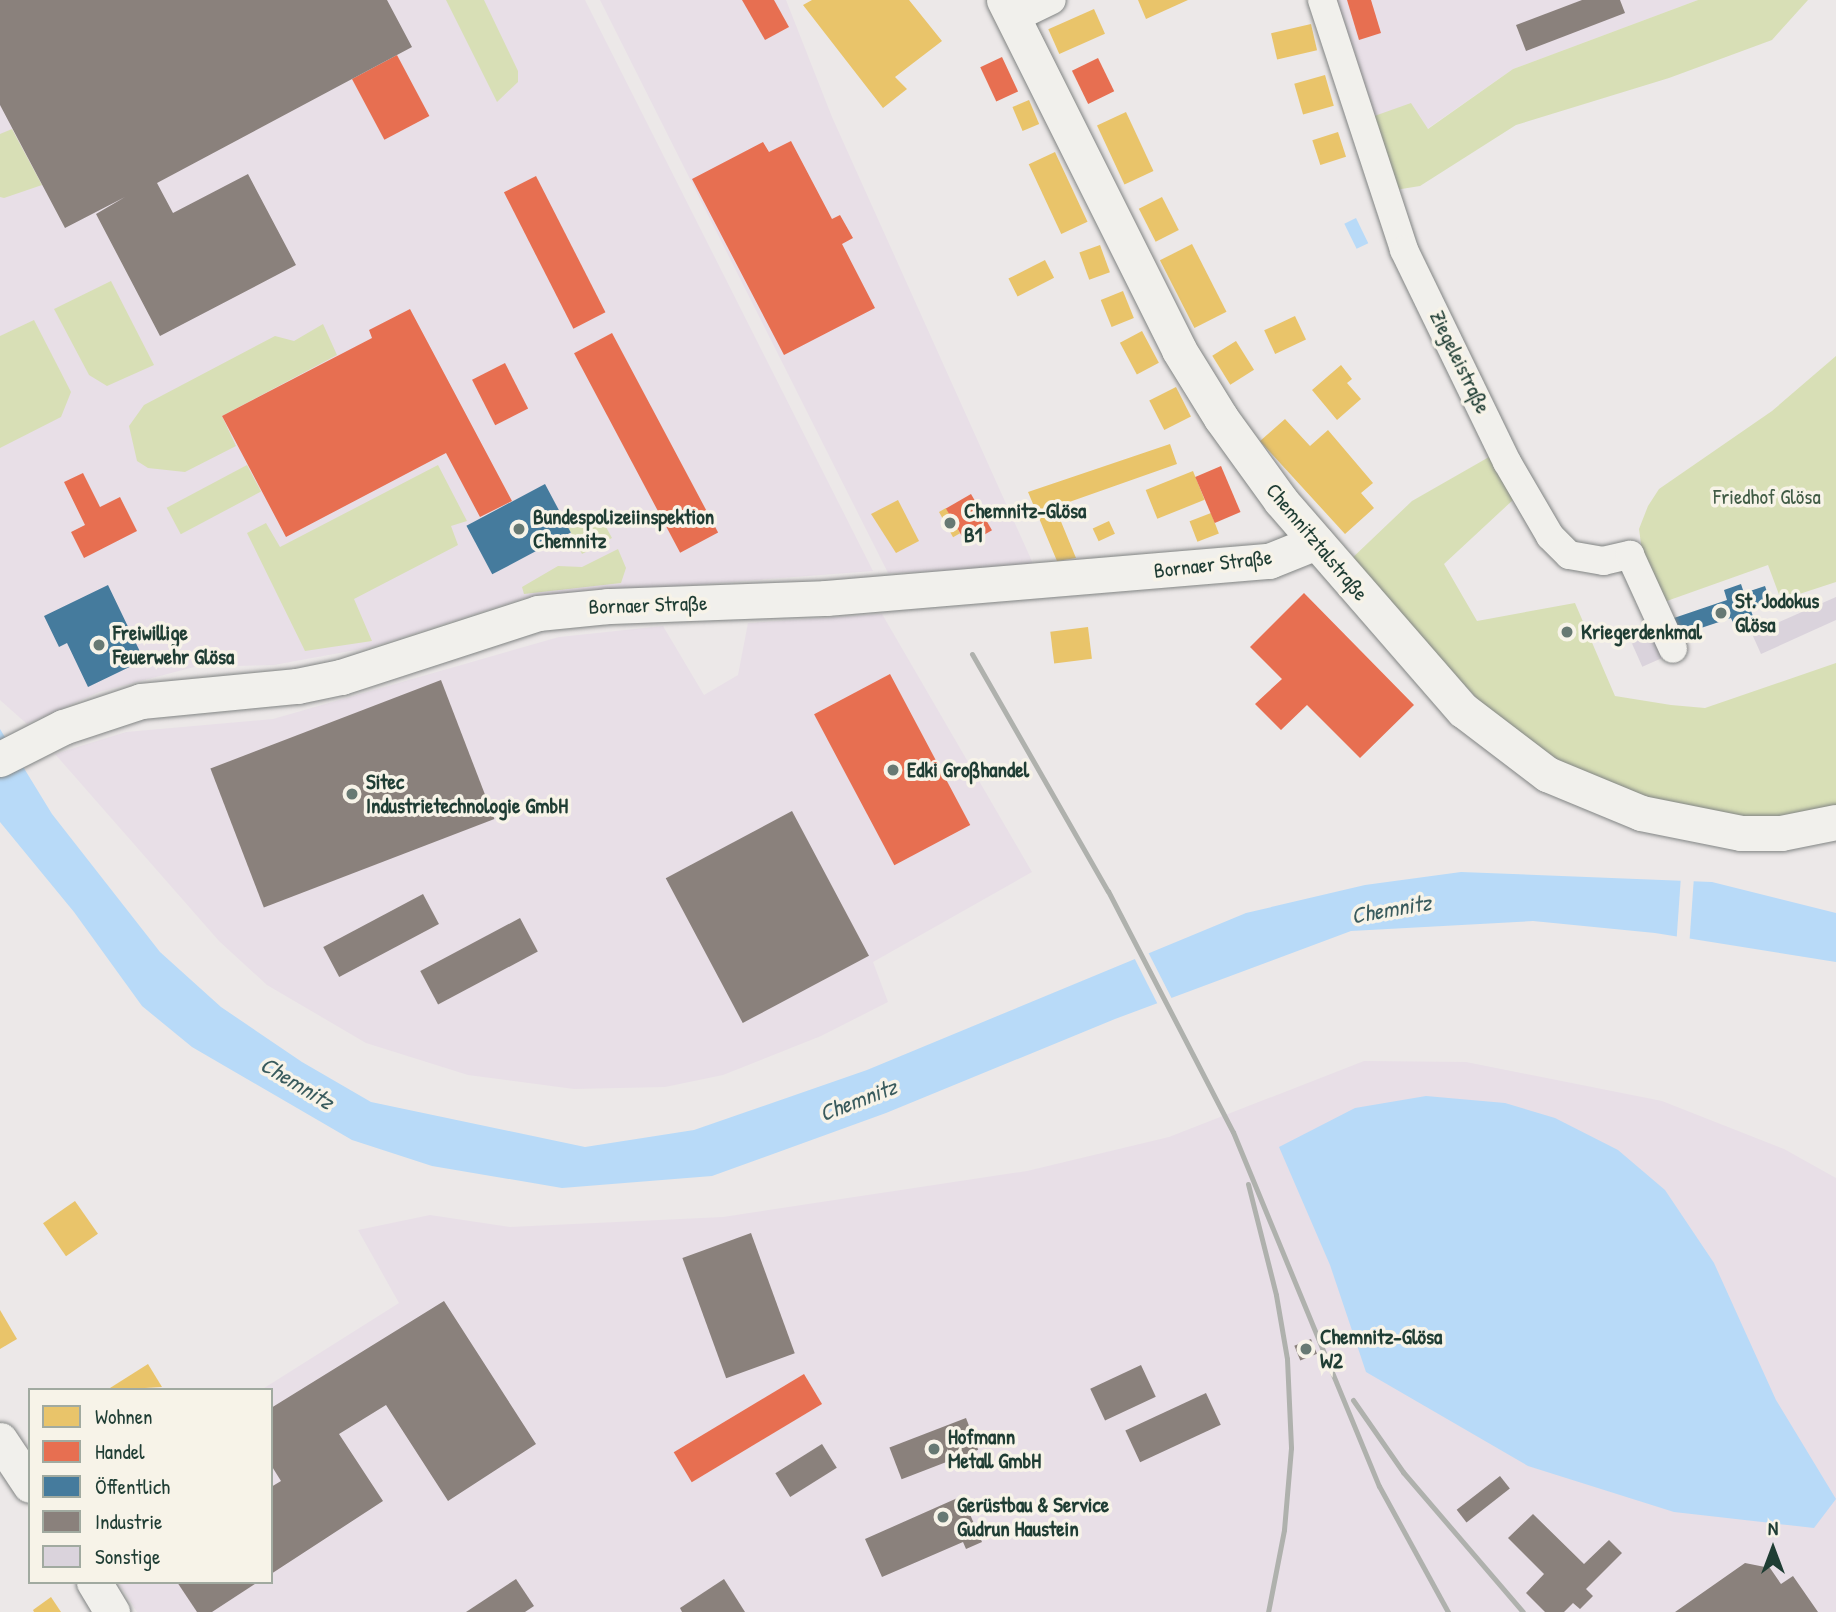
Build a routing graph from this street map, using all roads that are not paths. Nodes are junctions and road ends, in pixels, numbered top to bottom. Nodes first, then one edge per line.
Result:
1 (1052, 0) edge
2 (1322, 0) edge
3 (1009, 9) edge
4 (1316, 542) junction
5 (1673, 649) dead end
6 (0, 759) edge
7 (1836, 822) edge
8 (0, 1440) edge
9 (28, 1482) edge
10 (95, 1584) edge
11 (112, 1612) edge

1 - 3 street
2 - 5 street, Ziegeleistraße
3 - 4 main road, Chemnitztalstraße
4 - 6 main road, Bornaer Straße
4 - 7 main road, Chemnitztalstraße
8 - 9 main road
10 - 11 main road

